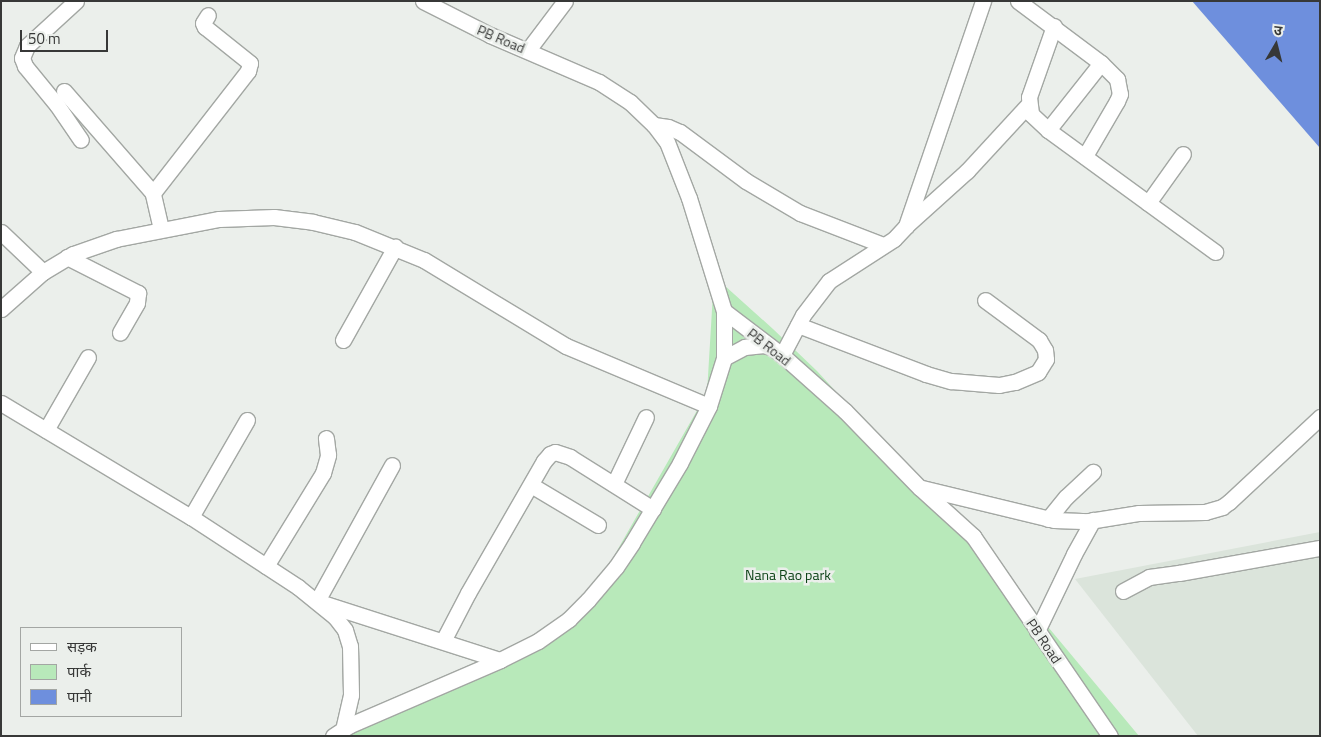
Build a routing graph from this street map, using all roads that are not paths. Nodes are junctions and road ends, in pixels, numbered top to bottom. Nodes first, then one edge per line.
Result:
1 (76, 1) edge
2 (423, 1) edge
3 (565, 1) edge
4 (983, 1) edge
5 (1018, 1) edge
6 (208, 15) dead end
7 (1054, 26) junction
8 (528, 50) junction
9 (1101, 62) junction
10 (64, 91) dead end
11 (1028, 104) junction
12 (654, 125) junction
13 (1048, 130) junction
14 (82, 140) dead end
15 (1183, 154) dead end
16 (1085, 156) junction
17 (153, 193) junction
18 (1148, 203) junction
19 (906, 226) junction
20 (161, 229) junction
21 (1, 232) edge
22 (883, 245) junction
23 (395, 247) junction
24 (1215, 252) dead end
25 (67, 257) junction
26 (43, 272) junction
27 (985, 300) dead end
28 (1, 309) edge
29 (724, 311) junction
30 (798, 325) junction
31 (120, 332) dead end
32 (343, 340) dead end
33 (776, 351) junction
34 (88, 357) dead end
35 (724, 358) junction
36 (1, 403) edge
37 (709, 406) junction
38 (646, 417) dead end
39 (1320, 417) edge
40 (247, 420) dead end
41 (46, 430) junction
42 (326, 438) dead end
43 (392, 465) dead end
44 (1093, 472) dead end
45 (614, 484) junction
46 (531, 485) junction
47 (920, 488) junction
48 (653, 509) junction
49 (191, 518) junction
50 (1048, 519) junction
51 (1093, 520) junction
52 (598, 525) dead end
53 (1320, 548) edge
54 (266, 566) junction
55 (1123, 591) dead end
56 (318, 601) junction
57 (1037, 632) junction
58 (443, 641) junction
59 (500, 660) junction
60 (338, 733) edge
61 (1110, 736) edge

1 - 14 street
2 - 8 street, PB Road
3 - 8 street
4 - 19 street
5 - 7 street
6 - 17 street
7 - 9 street
7 - 11 street
8 - 12 street, PB Road
9 - 13 street
9 - 16 street
10 - 17 street
11 - 13 street
11 - 19 street
12 - 22 street
12 - 29 street, PB Road
13 - 16 street
15 - 18 street
16 - 18 street
17 - 20 street
18 - 24 street
19 - 22 street
20 - 23 street
20 - 25 street
21 - 26 street
22 - 30 street
23 - 32 street
23 - 37 street
25 - 26 street
25 - 31 street
26 - 28 street
27 - 30 street
29 - 33 street, PB Road
29 - 35 street
30 - 33 street
33 - 35 street
33 - 47 street, PB Road
34 - 41 street
35 - 37 street
36 - 41 street
37 - 48 street
38 - 45 street
39 - 51 street
40 - 49 street
41 - 49 street
42 - 54 street
43 - 56 street
44 - 50 street
45 - 46 street
45 - 48 street
46 - 52 street
46 - 58 street
47 - 50 street
47 - 57 street, PB Road
48 - 59 street
49 - 54 street
50 - 51 street
51 - 57 street
53 - 55 street
54 - 56 street
56 - 58 street
56 - 60 street
57 - 61 street, PB Road
58 - 59 street
59 - 60 street

